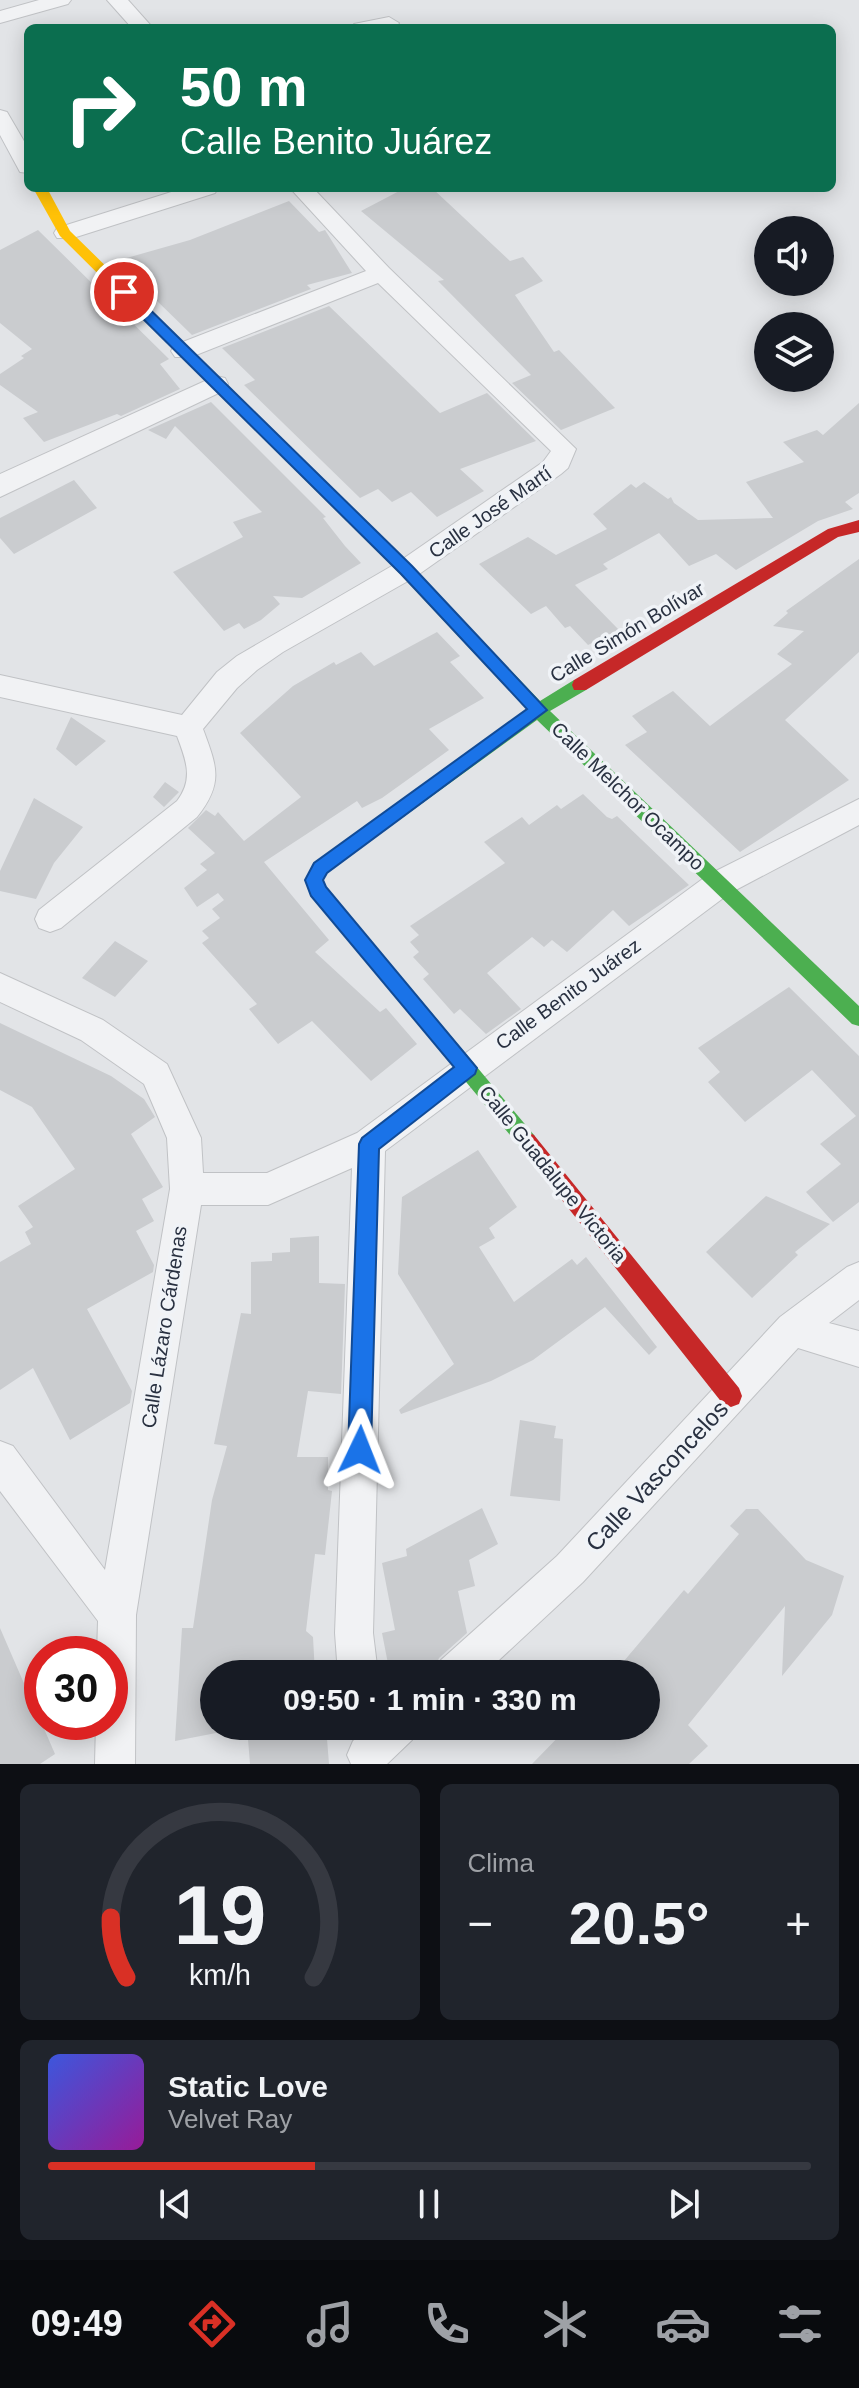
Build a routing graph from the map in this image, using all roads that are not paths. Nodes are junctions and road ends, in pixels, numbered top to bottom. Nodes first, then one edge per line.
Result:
1 (61, 0) edge
2 (117, 0) edge
3 (0, 17) edge
4 (389, 23) dead end
5 (139, 24) edge
6 (383, 24) edge
7 (0, 116) edge
8 (24, 160) edge
9 (42, 192) edge
10 (194, 192) edge
11 (305, 192) edge
12 (65, 233) junction
13 (381, 273) junction
14 (183, 351) junction
15 (216, 384) junction
16 (0, 488) edge
17 (859, 526) edge
18 (406, 570) junction
19 (0, 686) edge
20 (538, 710) junction
21 (188, 727) junction
22 (859, 811) edge
23 (314, 880) joint
24 (719, 884) junction
25 (50, 919) dead end
26 (0, 987) edge
27 (855, 1008) edge
28 (468, 1068) junction
29 (369, 1144) junction
30 (187, 1189) junction
31 (859, 1279) edge
32 (792, 1329) junction
33 (859, 1349) edge
34 (731, 1396) junction
35 (0, 1459) edge
36 (117, 1615) junction
37 (357, 1660) edge
38 (470, 1660) edge
39 (115, 1764) edge

1 - 3 street
2 - 5 street
4 - 6 street
7 - 8 street
9 - 12 street, Calle Melchor Ocampo
10 - 12 street
11 - 13 street, Calle José Martí
12 - 14 street, Calle Melchor Ocampo
13 - 14 street
13 - 18 street, Calle José Martí
14 - 15 street, Calle Melchor Ocampo
15 - 16 street
15 - 18 street, Calle Melchor Ocampo
17 - 20 street, Calle Simón Bolívar
18 - 20 street, Calle Melchor Ocampo
18 - 21 street, Calle José Martí
19 - 21 street
20 - 23 street, Calle Simón Bolívar
20 - 24 street, Calle Melchor Ocampo
21 - 25 street
22 - 24 street, Calle Benito Juárez
23 - 28 street, Calle Guadalupe Victoria
24 - 27 street, Calle Melchor Ocampo
24 - 28 street, Calle Benito Juárez
26 - 30 street, Calle Lázaro Cárdenas
28 - 29 street, Calle Benito Juárez
28 - 34 street, Calle Guadalupe Victoria
29 - 30 street, Calle Benito Juárez
29 - 37 street
30 - 36 street, Calle Lázaro Cárdenas
31 - 32 street, Calle Vasconcelos
32 - 33 street
32 - 34 street, Calle Vasconcelos
34 - 38 street, Calle Vasconcelos
35 - 36 street
36 - 39 street, Calle Lázaro Cárdenas

